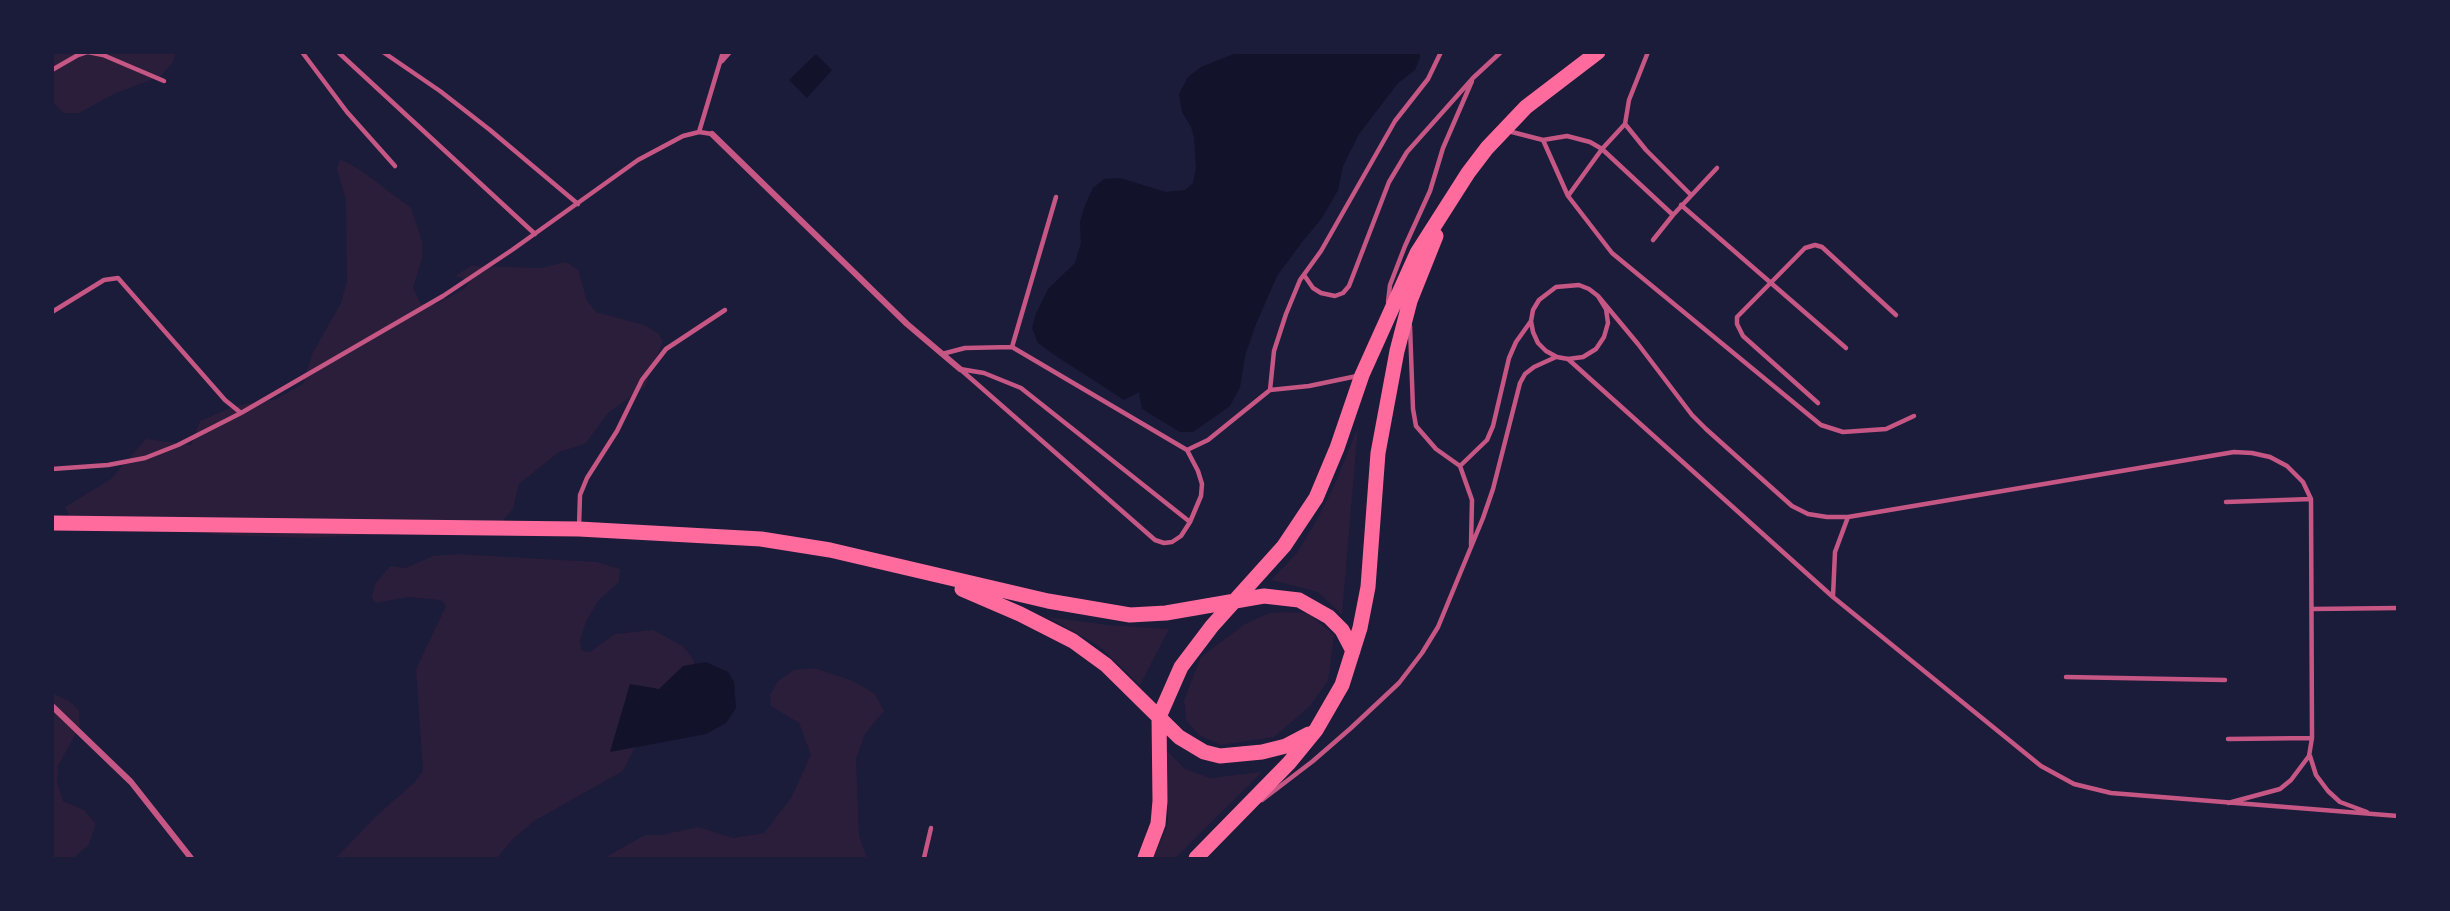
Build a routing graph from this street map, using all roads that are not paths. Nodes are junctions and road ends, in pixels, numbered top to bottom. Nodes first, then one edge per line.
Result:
1 (88, 52) edge
2 (302, 52) edge
3 (338, 52) edge
4 (383, 52) edge
5 (723, 52) edge
6 (730, 52) edge
7 (1441, 52) edge
8 (1501, 52) edge
9 (1598, 52) edge
10 (1648, 52) edge
11 (722, 61) junction
12 (52, 70) edge
13 (1473, 78) junction
14 (164, 81) dead end
15 (1625, 124) junction
16 (1504, 129) junction
17 (699, 132) junction
18 (712, 134) joint
19 (1543, 140) junction
20 (1602, 149) junction
21 (395, 166) dead end
22 (1717, 168) dead end
23 (1691, 195) junction
24 (1568, 196) junction
25 (1056, 197) dead end
26 (578, 204) junction
27 (1448, 206) junction
28 (1682, 206) junction
29 (1673, 215) junction
30 (535, 234) junction
31 (1653, 240) dead end
32 (1304, 275) junction
33 (1772, 282) junction
34 (1598, 296) junction
35 (1410, 301) junction
36 (725, 310) dead end
37 (52, 312) edge
38 (1896, 315) dead end
39 (1531, 321) junction
40 (1384, 326) junction
41 (1012, 347) junction
42 (1846, 348) dead end
43 (942, 354) junction
44 (1557, 357) junction
45 (1568, 359) junction
46 (960, 369) junction
47 (1362, 375) junction
48 (1270, 390) junction
49 (1818, 403) dead end
50 (241, 413) junction
51 (1914, 416) dead end
52 (1187, 450) junction
53 (1460, 466) junction
54 (52, 469) edge
55 (2311, 499) junction
56 (2226, 502) dead end
57 (1848, 517) junction
58 (1191, 522) junction
59 (52, 523) edge
60 (579, 529) junction
61 (1471, 550) junction
62 (935, 576) junction
63 (1833, 597) junction
64 (1233, 602) junction
65 (2397, 608) edge
66 (2312, 609) junction
67 (1353, 651) junction
68 (2066, 677) dead end
69 (2225, 680) dead end
70 (52, 706) edge
71 (1159, 717) junction
72 (1316, 730) junction
73 (2312, 738) junction
74 (2228, 739) dead end
75 (2310, 756) junction
76 (2228, 803) junction
77 (2378, 815) junction
78 (2397, 816) edge
79 (1231, 823) junction
80 (931, 828) dead end
81 (191, 858) edge
82 (924, 858) edge
83 (1145, 858) edge
84 (1196, 858) edge

1 - 12 lane
1 - 14 lane
2 - 21 lane
3 - 30 lane
4 - 26 lane
5 - 11 lane
6 - 11 lane
7 - 32 lane
8 - 13 lane
9 - 16 main road
10 - 15 lane
11 - 17 lane
13 - 32 lane
13 - 40 lane
15 - 20 lane
15 - 23 lane
16 - 19 lane
16 - 27 main road
17 - 18 lane
17 - 26 lane
18 - 43 street
19 - 20 lane
19 - 24 lane
20 - 24 lane
20 - 29 lane
22 - 23 lane
23 - 28 lane
24 - 51 lane
25 - 41 lane
26 - 30 lane
27 - 35 main road
27 - 40 main road
28 - 29 lane
28 - 33 lane
29 - 31 lane
30 - 50 lane
32 - 48 lane
33 - 38 lane
33 - 42 lane
33 - 49 lane
34 - 39 lane
34 - 45 lane
34 - 57 lane
35 - 53 lane
35 - 67 main road
36 - 60 lane
37 - 50 lane
39 - 44 lane
39 - 53 lane
40 - 47 main road
41 - 43 lane
41 - 52 lane
43 - 46 street
44 - 45 lane
44 - 61 lane
45 - 63 lane
46 - 58 lane
46 - 58 lane
47 - 48 lane
47 - 64 main road
48 - 52 lane
50 - 54 lane
52 - 58 lane
53 - 61 lane
55 - 56 lane
55 - 57 lane
55 - 66 lane
57 - 63 lane
59 - 60 main road
60 - 62 main road
61 - 79 lane
62 - 64 main road
62 - 71 main road
63 - 76 lane
64 - 67 main road
64 - 71 main road
65 - 66 lane
66 - 73 lane
67 - 72 main road
68 - 69 lane
70 - 81 street
71 - 72 main road
71 - 83 main road
72 - 79 main road
73 - 74 lane
73 - 75 lane
75 - 76 lane
75 - 77 lane
76 - 77 lane
77 - 78 lane
79 - 84 main road
80 - 82 lane

